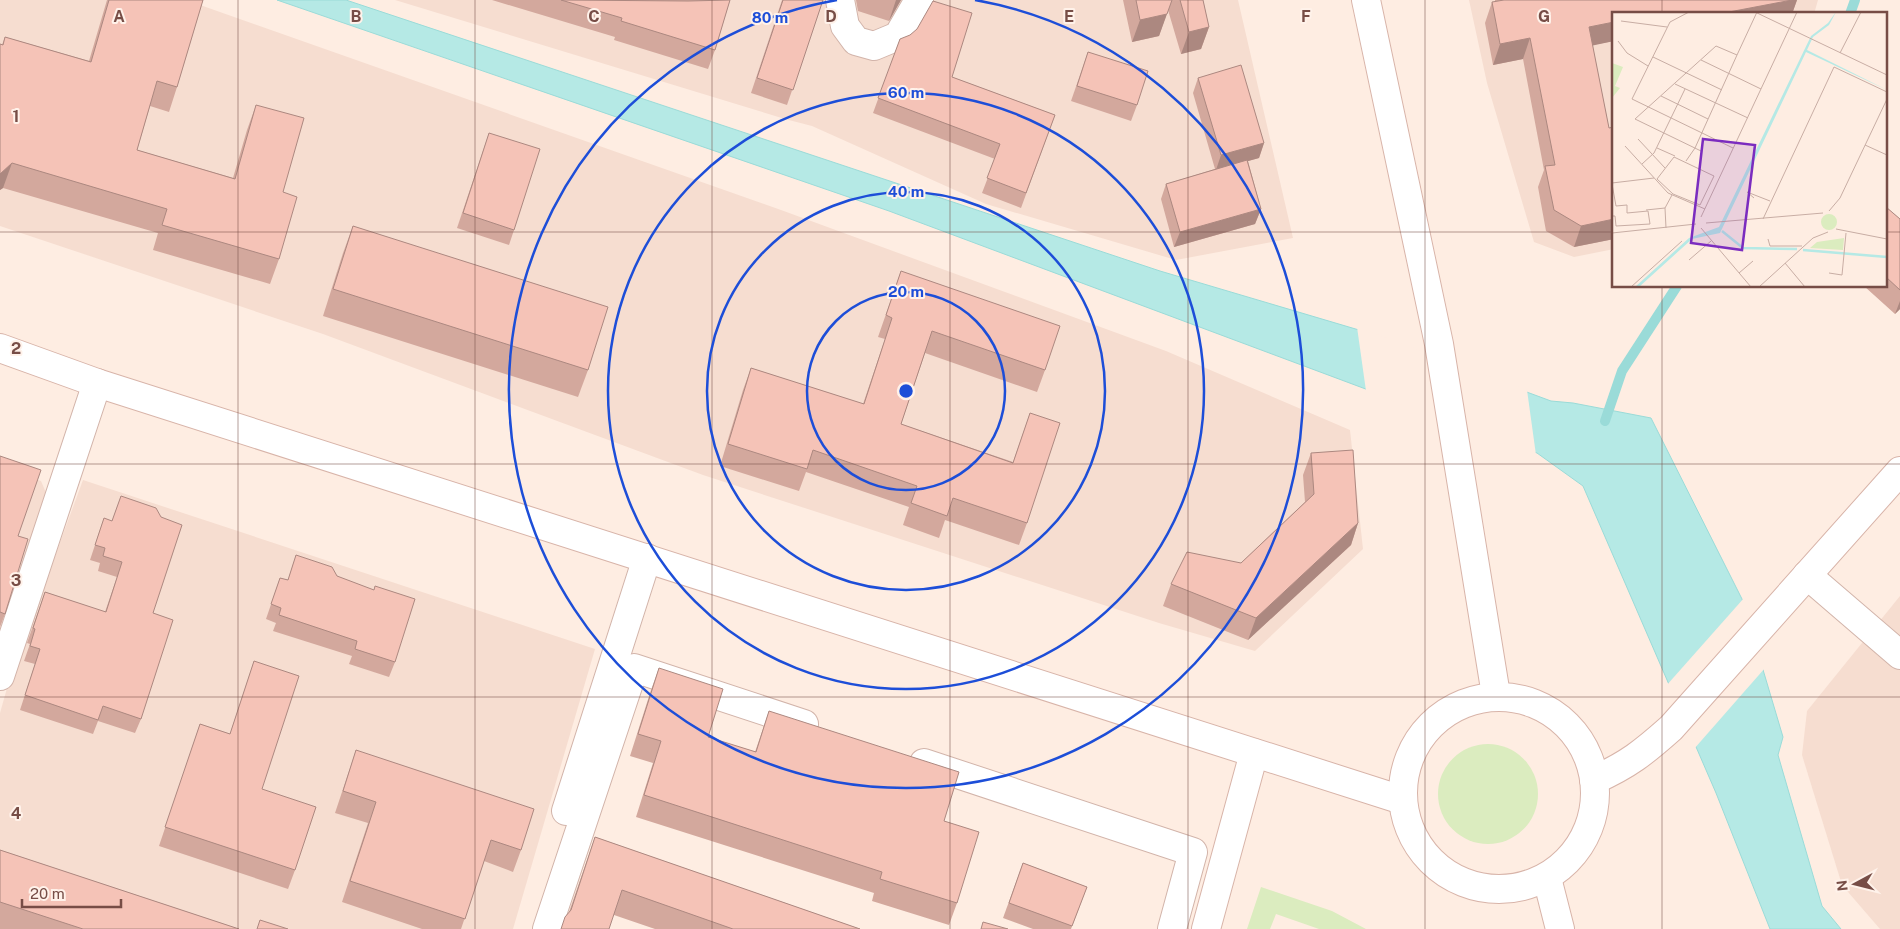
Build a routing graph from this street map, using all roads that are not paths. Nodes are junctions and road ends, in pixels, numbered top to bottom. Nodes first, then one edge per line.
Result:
1 (840, 0) edge
2 (919, 0) edge
3 (1366, 0) edge
4 (0, 348) edge
5 (97, 383) junction
6 (1900, 470) edge
7 (647, 558) junction
8 (1807, 575) junction
9 (1900, 656) edge
10 (0, 676) edge
11 (1496, 696) junction
12 (823, 730) edge
13 (1254, 753) junction
14 (899, 755) edge
15 (1594, 780) junction
16 (1402, 800) junction
17 (1546, 878) junction
18 (529, 929) edge
19 (547, 929) edge
20 (1172, 929) edge
21 (1206, 929) edge
22 (1560, 929) edge

1 - 2 street
3 - 11 street
4 - 5 street
5 - 7 street
5 - 10 street
6 - 8 street
7 - 13 street
7 - 18 street
8 - 9 street
8 - 15 street
11 - 15 street
11 - 16 street
12 - 19 street
13 - 16 street
13 - 21 street
14 - 20 street
15 - 17 street
16 - 17 street
17 - 22 street

